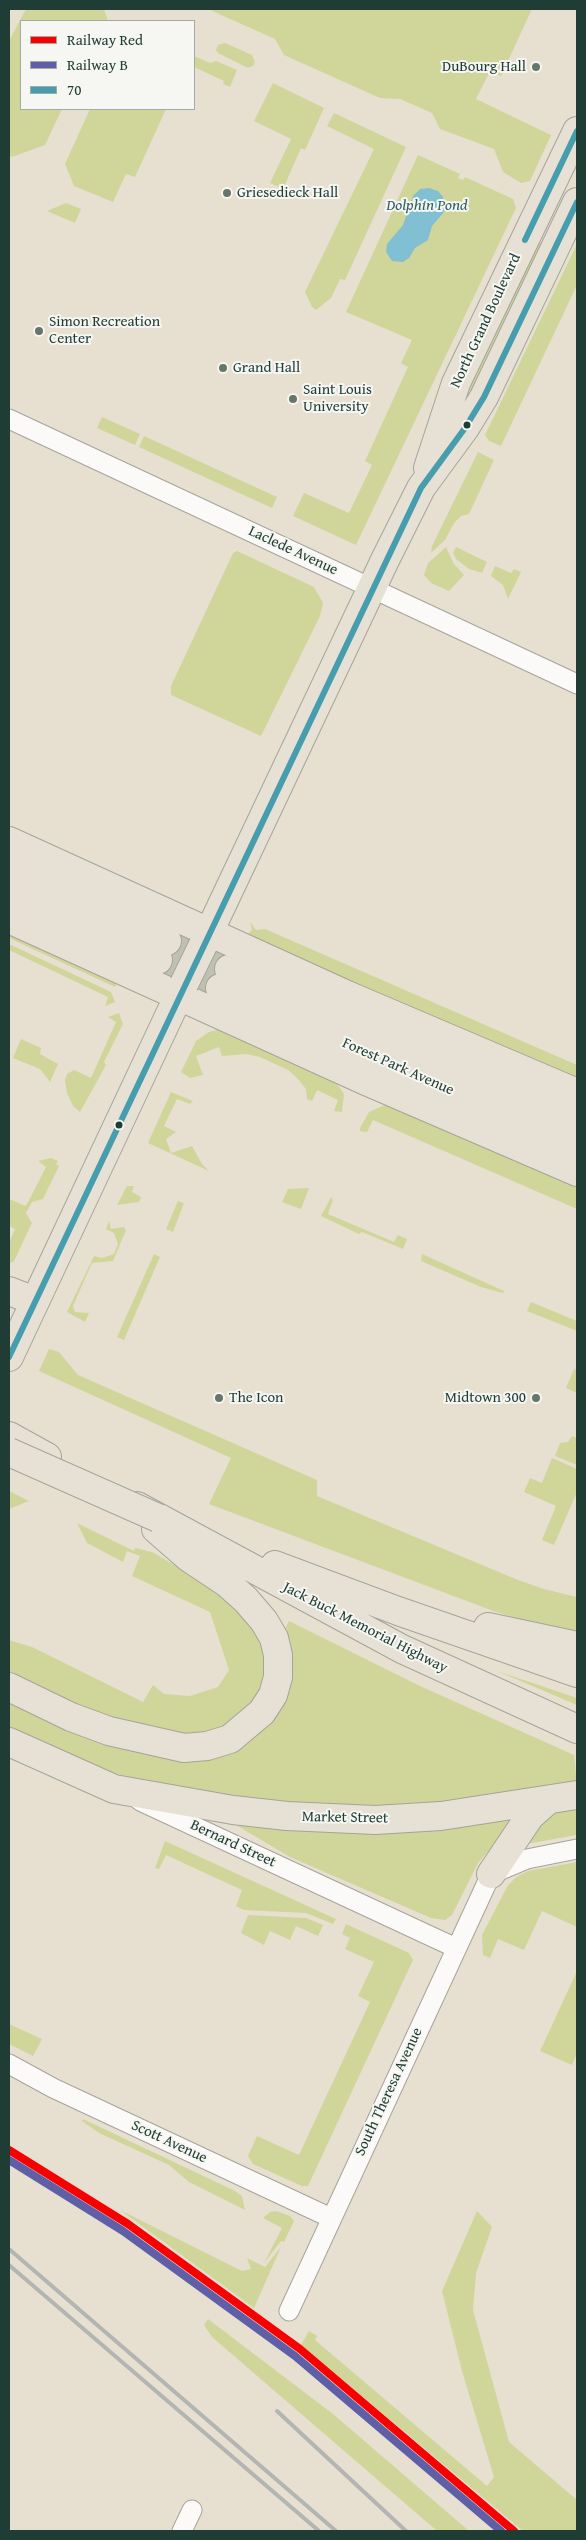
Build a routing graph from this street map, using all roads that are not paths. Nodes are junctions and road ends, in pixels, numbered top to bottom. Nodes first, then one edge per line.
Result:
1 (577, 131) edge
2 (577, 202) edge
3 (9, 419) edge
4 (422, 488) junction
5 (372, 588) junction
6 (577, 684) edge
7 (9, 842) edge
8 (9, 868) edge
9 (9, 892) edge
10 (9, 919) edge
11 (206, 938) junction
12 (181, 990) junction
13 (577, 1093) edge
14 (577, 1122) edge
15 (577, 1146) edge
16 (577, 1172) edge
17 (9, 1290) edge
18 (35, 1301) junction
19 (9, 1357) edge
20 (9, 1436) edge
21 (9, 1452) edge
22 (121, 1498) junction
23 (398, 1612) junction
24 (577, 1646) edge
25 (577, 1673) edge
26 (9, 1687) edge
27 (577, 1729) edge
28 (9, 1742) edge
29 (114, 1789) junction
30 (577, 1795) edge
31 (548, 1800) junction
32 (577, 1849) edge
33 (491, 1874) junction
34 (456, 1948) junction
35 (9, 2064) edge
36 (331, 2218) junction
37 (289, 2312) dead end
38 (192, 2510) dead end
39 (182, 2531) edge

1 - 4 main road, North Grand Boulevard
2 - 4 main road, North Grand Boulevard
3 - 5 street, Laclede Avenue
4 - 5 main road, North Grand Boulevard
5 - 6 street, Laclede Avenue
5 - 11 main road, North Grand Boulevard
7 - 11 main road
8 - 9 main road
10 - 12 main road
11 - 12 main road, North Grand Boulevard, bridge
11 - 13 main road
12 - 16 main road
12 - 18 main road, North Grand Boulevard
14 - 15 main road, Forest Park Avenue
17 - 18 main road
18 - 19 main road, North Grand Boulevard
20 - 22 main road, Jack Buck Memorial Highway
21 - 23 main road, Jack Buck Memorial Highway, bridge
22 - 26 main road
22 - 27 main road, Jack Buck Memorial Highway
23 - 24 main road
23 - 25 main road, Jack Buck Memorial Highway
28 - 29 main road, Bernard Street
29 - 31 main road, Market Street
29 - 34 street, Bernard Street
30 - 31 main road, Market Street
31 - 33 main road
32 - 33 street
33 - 34 street, South Theresa Avenue
34 - 36 street, South Theresa Avenue
35 - 36 street, Scott Avenue
36 - 37 street, South Theresa Avenue
38 - 39 street

